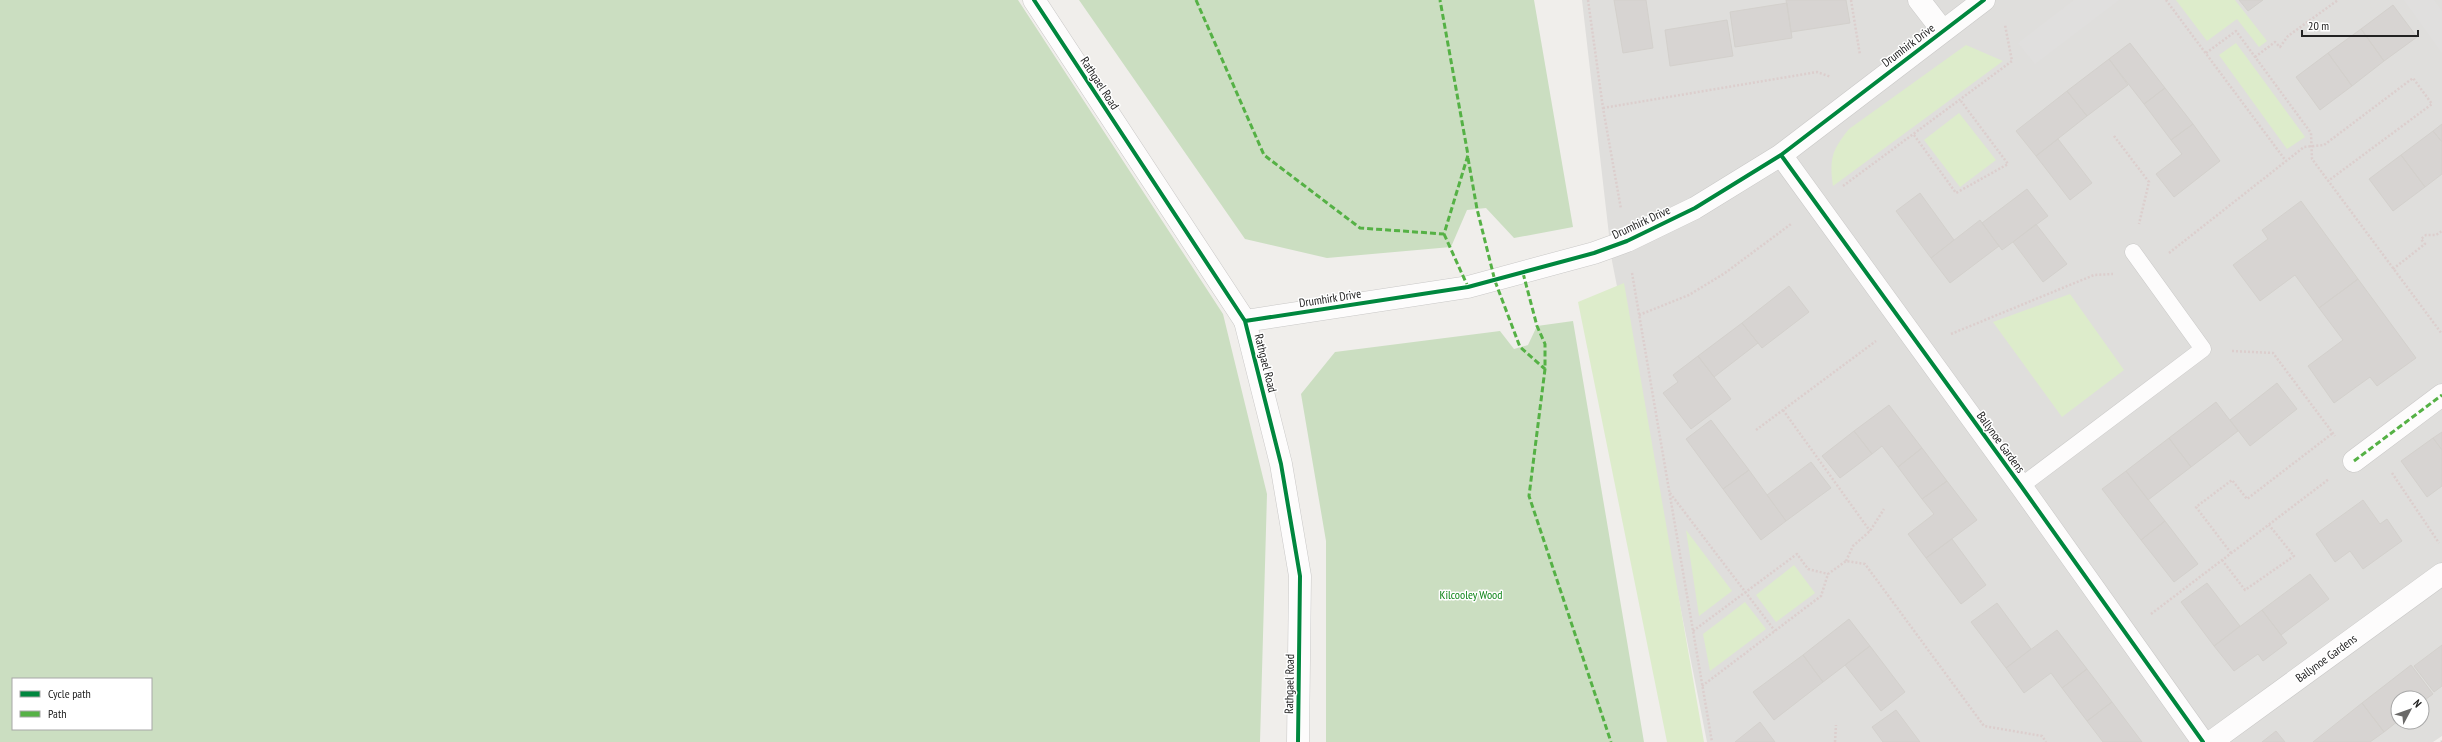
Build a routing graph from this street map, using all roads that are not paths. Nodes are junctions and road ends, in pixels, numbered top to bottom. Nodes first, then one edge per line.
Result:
1 (1034, 0) edge
2 (1919, 0) edge
3 (1984, 0) edge
4 (1943, 31) junction
5 (1781, 155) junction
6 (2133, 252) road end
7 (1245, 321) junction
8 (2442, 395) edge
9 (2354, 461) road end
10 (2022, 486) junction
11 (2442, 574) edge
12 (1298, 742) edge
13 (2203, 742) edge
14 (2211, 742) edge

1 - 7 street, Rathgael Road
2 - 4 street
3 - 4 street, Drumhirk Drive
4 - 5 street, Drumhirk Drive
5 - 7 street, Drumhirk Drive
5 - 10 street, Ballynoe Gardens
6 - 10 lane
7 - 12 street, Rathgael Road
8 - 9 street
10 - 13 street, Ballynoe Gardens
11 - 14 street, Ballynoe Gardens

